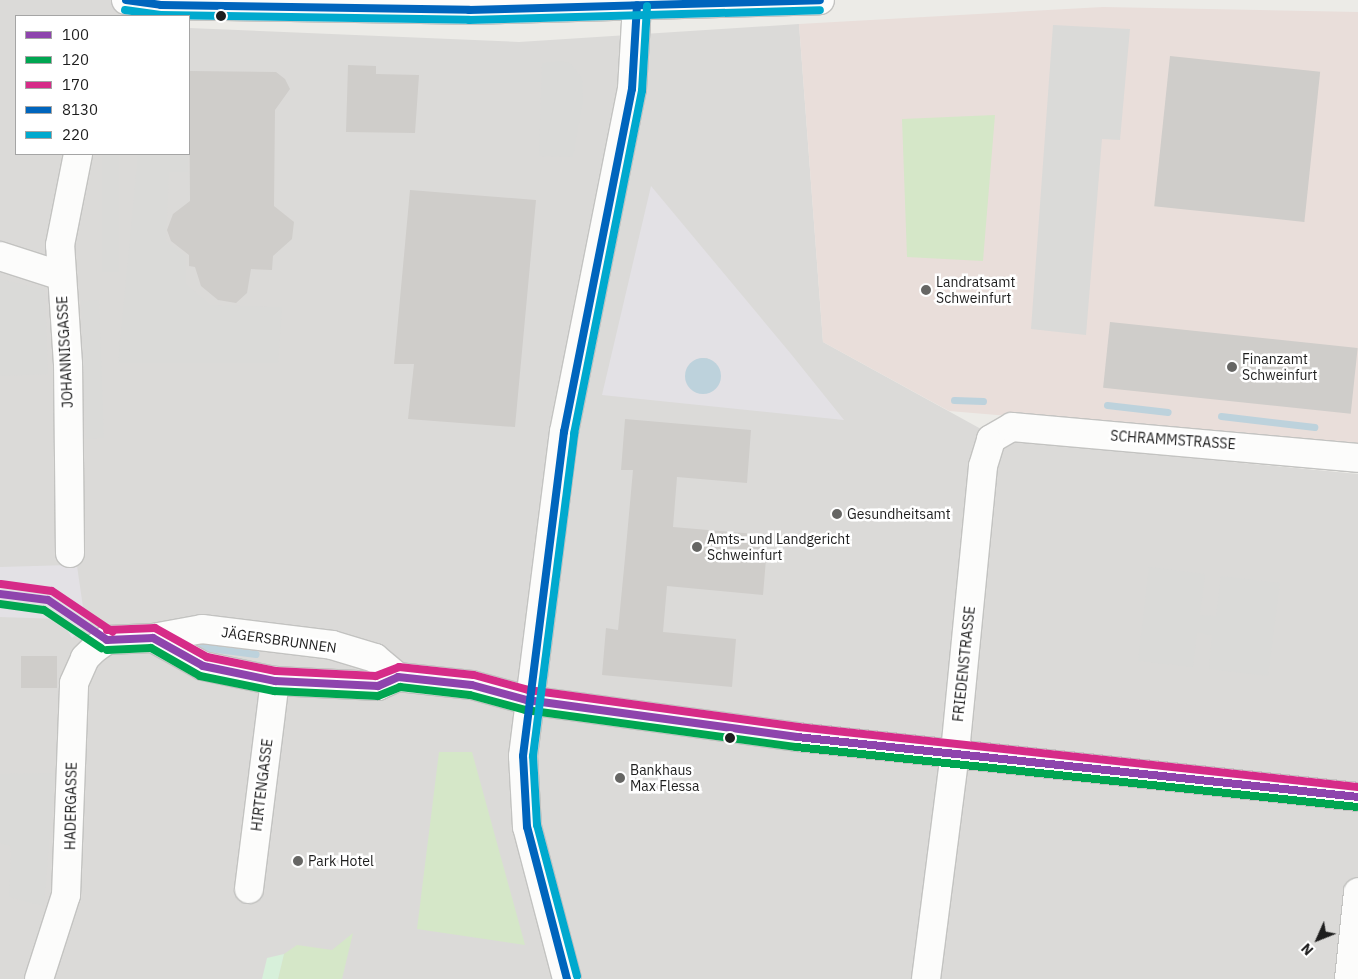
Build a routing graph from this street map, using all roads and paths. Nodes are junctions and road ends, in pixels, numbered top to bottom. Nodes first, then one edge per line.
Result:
1 (125, 0) edge
2 (820, 0) edge
3 (637, 5) junction
4 (120, 15) edge
5 (78, 155) edge
6 (0, 256) edge
7 (59, 275) junction
8 (991, 439) joint
9 (1358, 458) edge
10 (70, 553) dead end
11 (153, 638) junction
12 (107, 640) joint
13 (398, 677) junction
14 (274, 681) junction
15 (527, 700) junction
16 (955, 752) junction
17 (1358, 797) edge
18 (249, 889) dead end
19 (1358, 892) edge
20 (38, 979) edge
21 (567, 979) edge
22 (926, 979) edge
23 (1349, 979) edge

1 - 3 street
1 - 4 street
2 - 3 street
3 - 15 street
5 - 7 street, JOHANNISGASSE
6 - 7 street
7 - 10 street, JOHANNISGASSE
8 - 9 street, SCHRAMMSTRASSE
8 - 16 street, FRIEDENSTRASSE
11 - 12 street, JÄGERSBRUNNEN
11 - 13 street, JÄGERSBRUNNEN
11 - 14 street
12 - 20 street, HADERGASSE
13 - 14 street
13 - 15 street
14 - 18 street, HIRTENGASSE
15 - 16 street
15 - 21 street
16 - 17 street
16 - 22 street, FRIEDENSTRASSE
19 - 23 street

